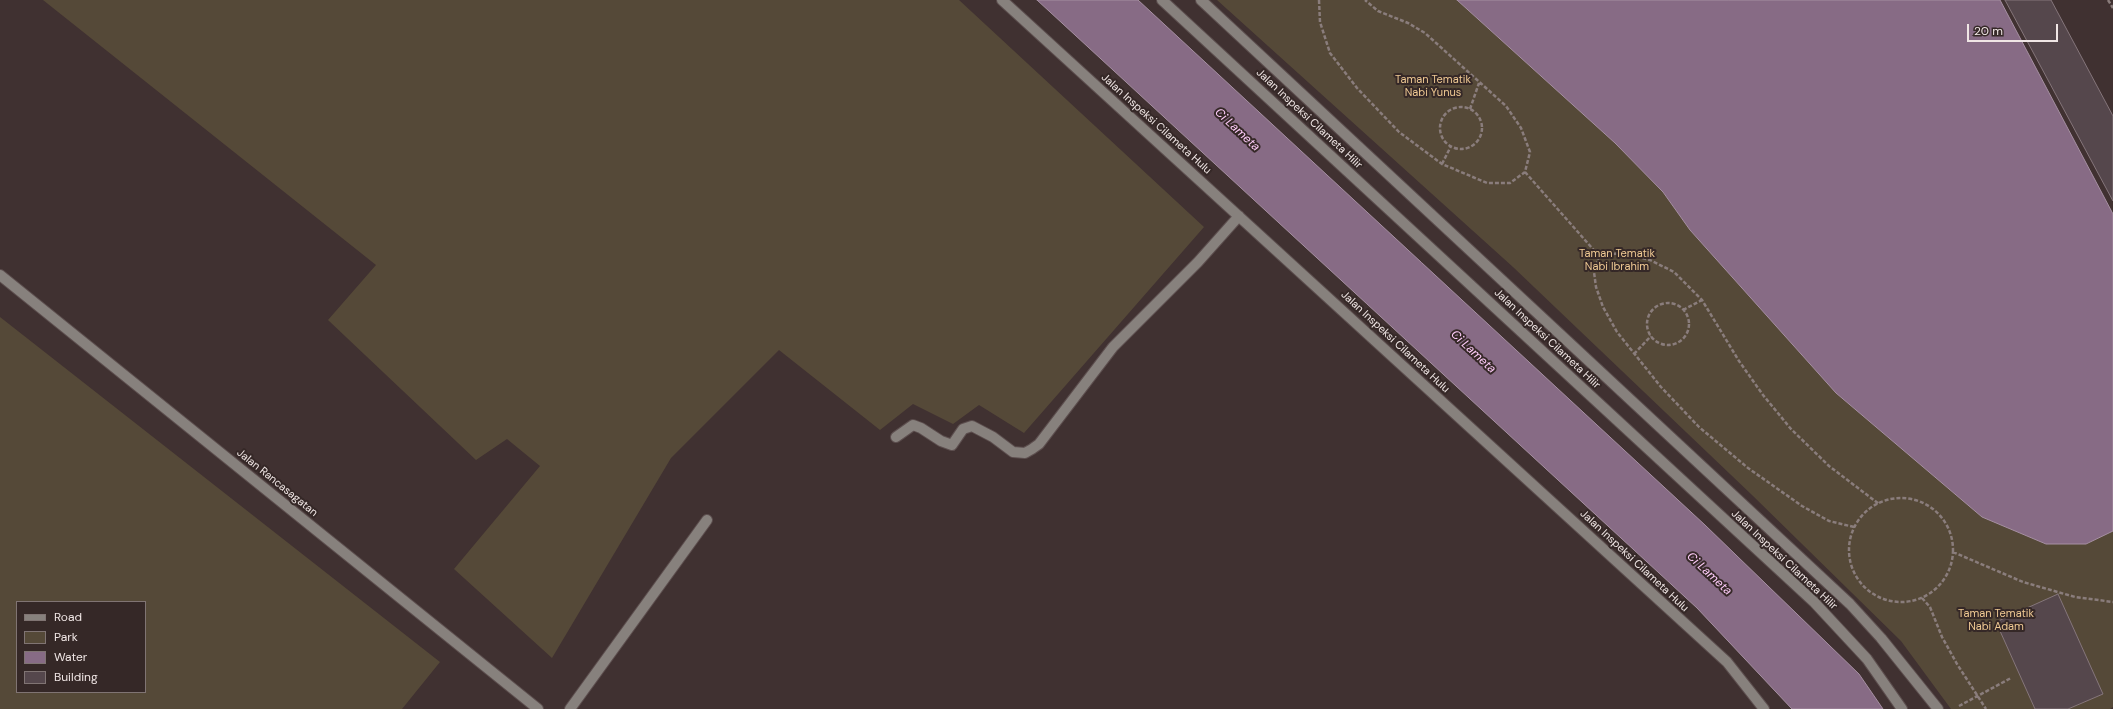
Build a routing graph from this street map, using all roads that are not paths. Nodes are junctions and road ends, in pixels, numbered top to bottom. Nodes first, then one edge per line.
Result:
1 (1002, 0) edge
2 (1162, 0) edge
3 (1201, 0) edge
4 (1239, 216) junction
5 (0, 275) edge
6 (896, 437) dead end
7 (707, 520) dead end
8 (538, 709) edge
9 (570, 709) edge
10 (1764, 709) edge
11 (1902, 709) edge
12 (1938, 709) edge

1 - 4 street, Jalan Inspeksi Cilameta Hulu
2 - 11 street, Jalan Inspeksi Cilameta Hilir
3 - 12 street
4 - 6 street
4 - 10 street, Jalan Inspeksi Cilameta Hulu
5 - 8 street, Jalan Rancasagatan
7 - 9 street

